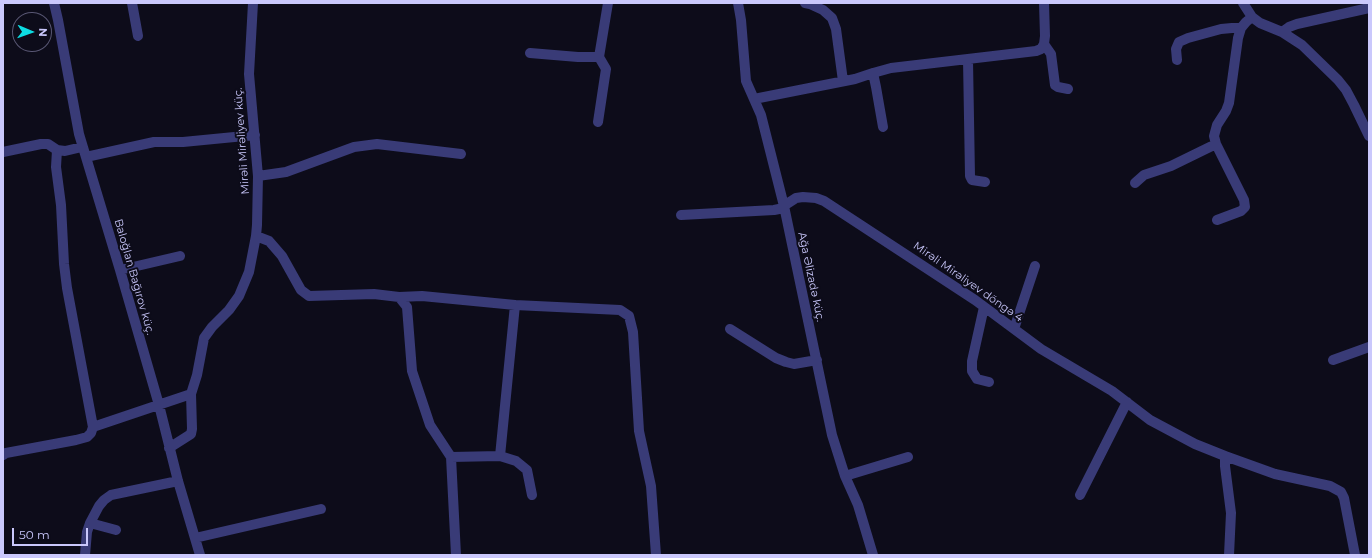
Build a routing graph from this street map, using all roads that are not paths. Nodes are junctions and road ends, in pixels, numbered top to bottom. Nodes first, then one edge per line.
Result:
1 (54, 3) edge
2 (132, 3) edge
3 (253, 3) edge
4 (608, 3) edge
5 (738, 3) edge
6 (805, 3) edge
7 (1044, 3) edge
8 (1243, 3) edge
9 (1369, 8) edge
10 (1252, 17) junction
11 (1241, 28) junction
12 (1282, 32) junction
13 (138, 36) dead end
14 (1044, 44) junction
15 (530, 52) dead end
16 (599, 56) junction
17 (968, 60) junction
18 (1177, 60) dead end
19 (873, 72) junction
20 (843, 81) junction
21 (1068, 89) dead end
22 (754, 99) junction
23 (598, 122) dead end
24 (883, 127) dead end
25 (254, 135) junction
26 (1369, 136) edge
27 (1216, 144) junction
28 (82, 147) junction
29 (57, 150) junction
30 (3, 152) edge
31 (461, 154) dead end
32 (86, 157) junction
33 (258, 176) junction
34 (984, 182) dead end
35 (1135, 183) dead end
36 (784, 206) junction
37 (681, 215) dead end
38 (1218, 220) dead end
39 (256, 236) junction
40 (180, 256) dead end
41 (1035, 266) dead end
42 (120, 270) junction
43 (399, 297) junction
44 (515, 305) junction
45 (984, 307) junction
46 (730, 329) dead end
47 (1014, 329) junction
48 (1369, 347) edge
49 (817, 360) junction
50 (1333, 360) dead end
51 (989, 382) dead end
52 (191, 394) junction
53 (1127, 402) junction
54 (159, 405) junction
55 (94, 427) junction
56 (169, 448) junction
57 (3, 455) edge
58 (500, 456) junction
59 (1225, 456) junction
60 (451, 457) junction
61 (908, 457) dead end
62 (845, 476) junction
63 (178, 482) junction
64 (1080, 495) dead end
65 (532, 496) dead end
66 (322, 509) dead end
67 (90, 523) junction
68 (116, 530) dead end
69 (194, 538) junction
70 (85, 555) edge
71 (200, 555) edge
72 (456, 555) edge
73 (656, 555) edge
74 (873, 555) edge
75 (1229, 555) edge
76 (1355, 555) edge

1 - 28 street, Baloğlan Bağırov küç.
2 - 13 street
3 - 25 street, Mirəli Mirəliyev küç.
4 - 16 street
5 - 22 street, Ağa Əlizadə küç.
6 - 20 street
7 - 14 street
8 - 10 street
9 - 12 street
10 - 11 street
10 - 12 street
11 - 18 street
11 - 27 street
12 - 26 street
14 - 17 street
14 - 21 street
15 - 16 street
16 - 23 street
17 - 19 street
17 - 34 street
19 - 20 street
19 - 24 street
20 - 22 street
22 - 36 street, Ağa Əlizadə küç.
25 - 32 street
25 - 33 street, Mirəli Mirəliyev küç.
27 - 35 street
27 - 38 street
28 - 29 street
28 - 32 street, Baloğlan Bağırov küç.
29 - 30 street
29 - 55 street
31 - 33 street
32 - 42 street, Baloğlan Bağırov küç.
33 - 39 street, Mirəli Mirəliyev küç.
36 - 37 street, Mirəli Mirəliyev döngə 4
36 - 45 street, Mirəli Mirəliyev döngə 4
36 - 49 street, Ağa Əlizadə küç.
39 - 43 street
39 - 52 street, Mirəli Mirəliyev küç.
40 - 42 street
41 - 47 street
42 - 54 street, Baloğlan Bağırov küç.
43 - 44 street
43 - 60 street
44 - 58 street
44 - 73 street
45 - 47 street, Mirəli Mirəliyev döngə 4
45 - 51 street
46 - 49 street
47 - 53 street, Mirəli Mirəliyev döngə 4
48 - 50 street
49 - 62 street, Ağa Əlizadə küç.
52 - 54 street
52 - 56 street, Mirəli Mirəliyev küç.
53 - 59 street, Mirəli Mirəliyev döngə 4
53 - 64 street
54 - 55 street
54 - 56 street, Baloğlan Bağırov küç.
55 - 57 street
56 - 63 street, Baloğlan Bağırov küç.
58 - 60 street
58 - 65 street
59 - 75 street
59 - 76 street, Mirəli Mirəliyev döngə 4
60 - 72 street
61 - 62 street
62 - 74 street, Ağa Əlizadə küç.
63 - 67 street
63 - 69 street, Baloğlan Bağırov küç.
66 - 69 street
67 - 68 street
67 - 70 street
69 - 71 street, Baloğlan Bağırov küç.

